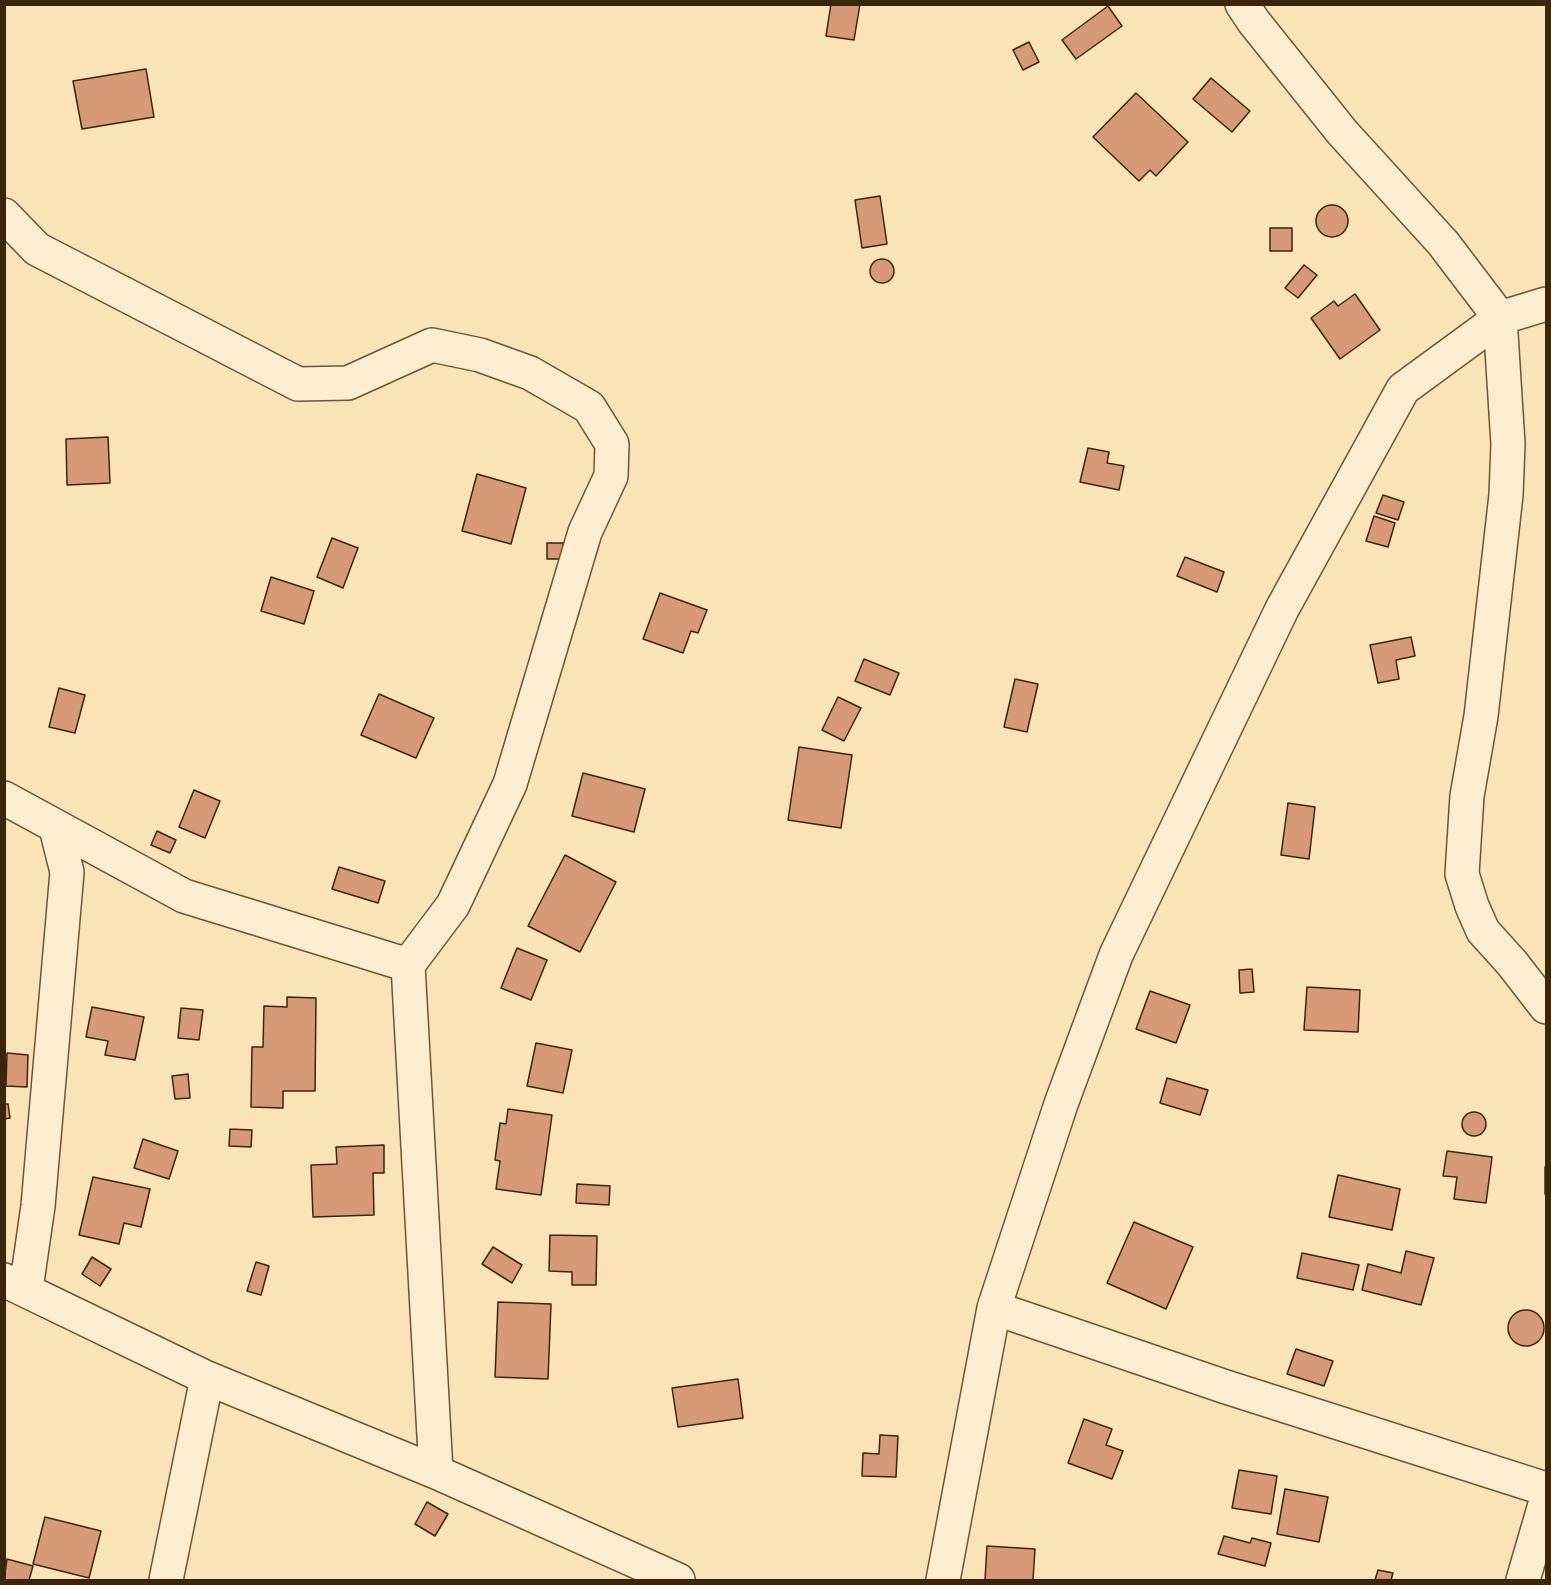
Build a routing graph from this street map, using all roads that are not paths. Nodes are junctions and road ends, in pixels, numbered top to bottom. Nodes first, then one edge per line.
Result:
1 (1242, 4) edge
2 (4, 215) edge
3 (1546, 304) edge
4 (1500, 318) junction
5 (4, 798) edge
6 (56, 828) junction
7 (408, 965) junction
8 (1546, 1008) edge
9 (15, 1285) edge
10 (994, 1308) junction
11 (207, 1378) junction
12 (436, 1472) junction
13 (1546, 1489) edge
14 (1546, 1501) edge
15 (166, 1581) edge
16 (678, 1581) edge
17 (943, 1581) edge
18 (1523, 1581) edge

1 - 4 street
2 - 7 street
3 - 4 street
4 - 8 street
4 - 10 street
5 - 6 street
6 - 7 street
6 - 9 street
7 - 12 street
9 - 11 street
10 - 13 street
10 - 17 street
11 - 12 street
11 - 15 street
12 - 16 street
14 - 18 street

